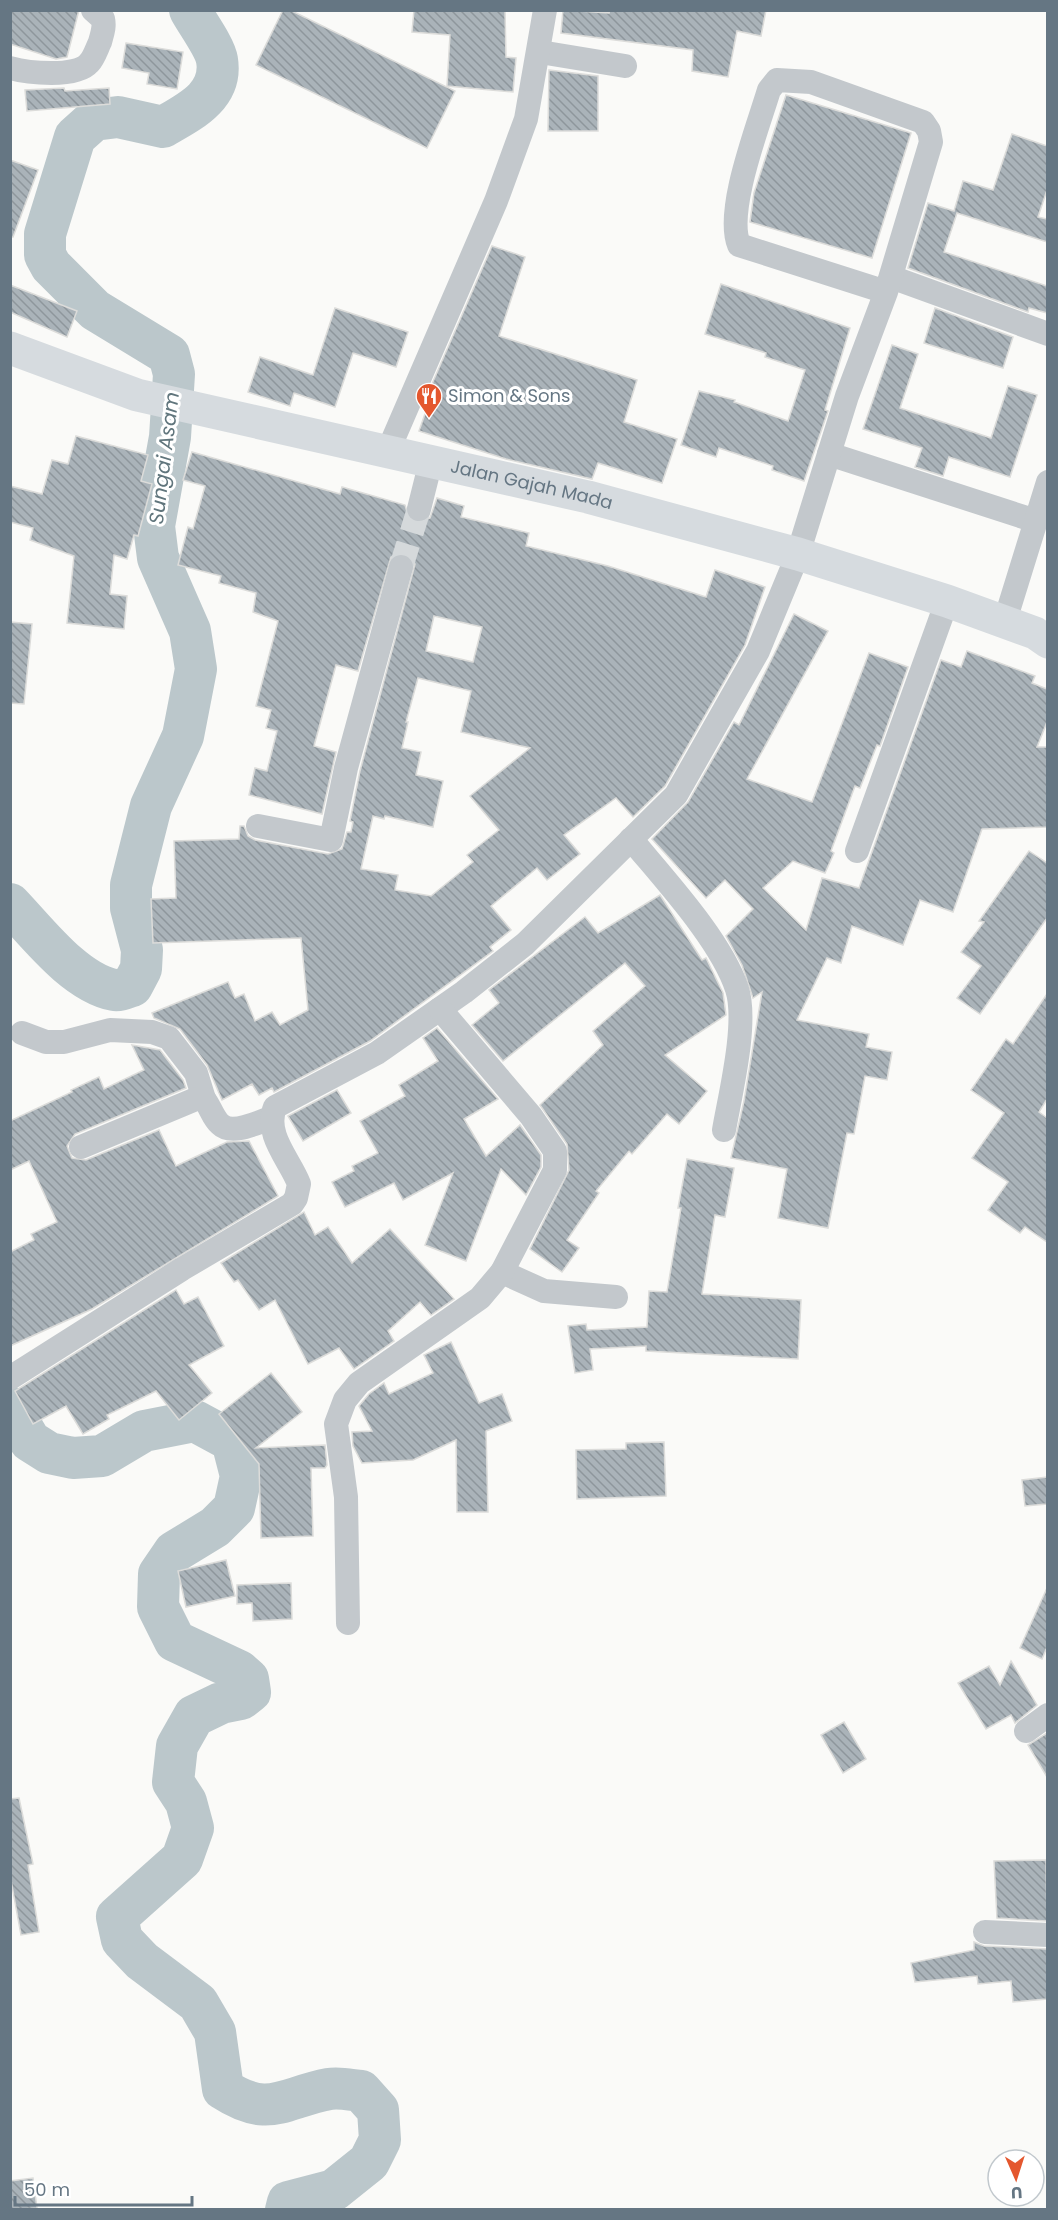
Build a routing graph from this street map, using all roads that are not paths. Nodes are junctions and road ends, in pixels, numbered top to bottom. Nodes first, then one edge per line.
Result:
1 (93, 10) edge
2 (545, 10) edge
3 (540, 52) junction
4 (625, 66) dead end
5 (10, 68) edge
6 (888, 284) junction
7 (1047, 334) edge
8 (10, 348) edge
9 (388, 452) junction
10 (829, 454) junction
11 (431, 461) junction
12 (1047, 482) edge
13 (419, 509) tunnel mouth
14 (1036, 521) junction
15 (798, 554) junction
16 (401, 567) tunnel mouth
17 (947, 602) junction
18 (1004, 624) junction
19 (1047, 642) edge
20 (258, 825) dead end
21 (631, 839) junction
22 (857, 851) dead end
23 (440, 1010) junction
24 (22, 1033) dead end
25 (204, 1099) junction
26 (271, 1118) junction
27 (724, 1130) dead end
28 (81, 1147) dead end
29 (502, 1272) junction
30 (616, 1297) dead end
31 (10, 1378) edge
32 (348, 1623) dead end
33 (1047, 1714) edge
34 (1026, 1731) dead end
35 (985, 1932) dead end
36 (1047, 1935) edge

1 - 5 street
2 - 3 street
3 - 4 street
3 - 9 street
6 - 6 street
6 - 7 street
6 - 10 street
8 - 9 main road, Jalan Gajah Mada
9 - 11 main road, Jalan Gajah Mada
10 - 14 street
10 - 15 street
11 - 13 street
11 - 15 main road, Jalan Gajah Mada
12 - 14 street
14 - 18 street
15 - 17 main road, Jalan Gajah Mada
15 - 21 street
16 - 20 street
17 - 18 main road, Jalan Gajah Mada
17 - 22 street
18 - 19 main road, Jalan Gajah Mada
21 - 23 street
21 - 27 street
23 - 26 street
23 - 29 street
24 - 25 street
25 - 26 street
25 - 28 street
26 - 31 street
29 - 30 street
29 - 32 street
33 - 34 street
35 - 36 street

